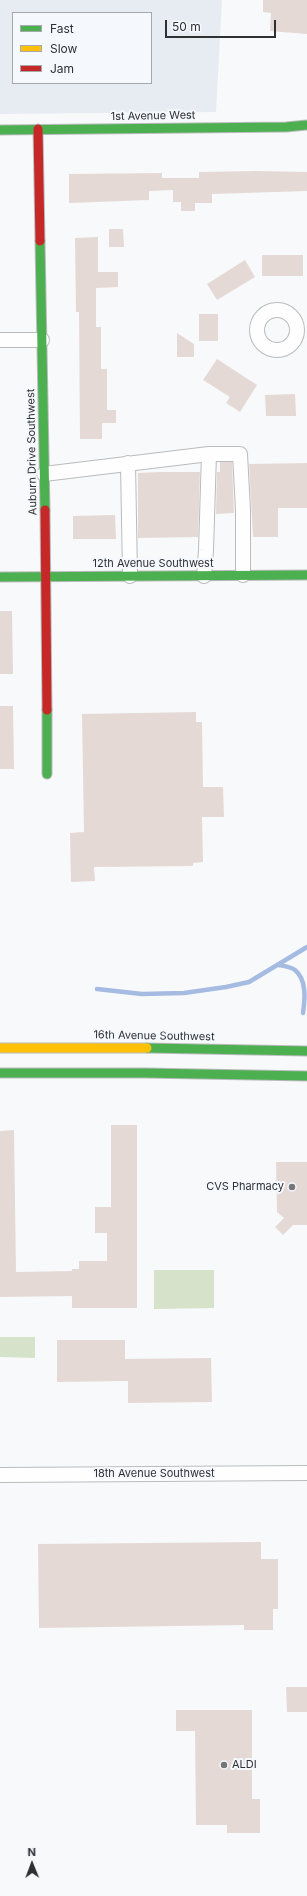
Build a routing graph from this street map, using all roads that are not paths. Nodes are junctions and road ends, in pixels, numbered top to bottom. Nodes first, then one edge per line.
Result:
1 (307, 125) edge
2 (0, 130) edge
3 (38, 130) junction
4 (0, 340) edge
5 (42, 340) junction
6 (208, 454) junction
7 (128, 463) junction
8 (44, 474) junction
9 (243, 575) junction
10 (307, 575) edge
11 (0, 576) edge
12 (46, 576) junction
13 (130, 576) junction
14 (204, 576) junction
15 (47, 774) dead end
16 (0, 1048) edge
17 (307, 1051) edge
18 (0, 1073) edge
19 (307, 1076) edge
20 (307, 1473) edge
21 (0, 1475) edge

1 - 3 street, 1st Avenue West
2 - 3 street, 1st Avenue West
3 - 5 street, Auburn Drive Southwest
4 - 5 street
5 - 8 street, Auburn Drive Southwest
6 - 7 street
6 - 9 street
6 - 14 street
7 - 8 street
7 - 13 street
8 - 12 street, Auburn Drive Southwest
9 - 10 street, 12th Avenue Southwest
9 - 14 street, 12th Avenue Southwest
11 - 12 street, 12th Avenue Southwest
12 - 13 street, 12th Avenue Southwest
12 - 15 street, Auburn Drive Southwest
13 - 14 street, 12th Avenue Southwest
16 - 17 street, 16th Avenue Southwest
18 - 19 street
20 - 21 street, 18th Avenue Southwest

